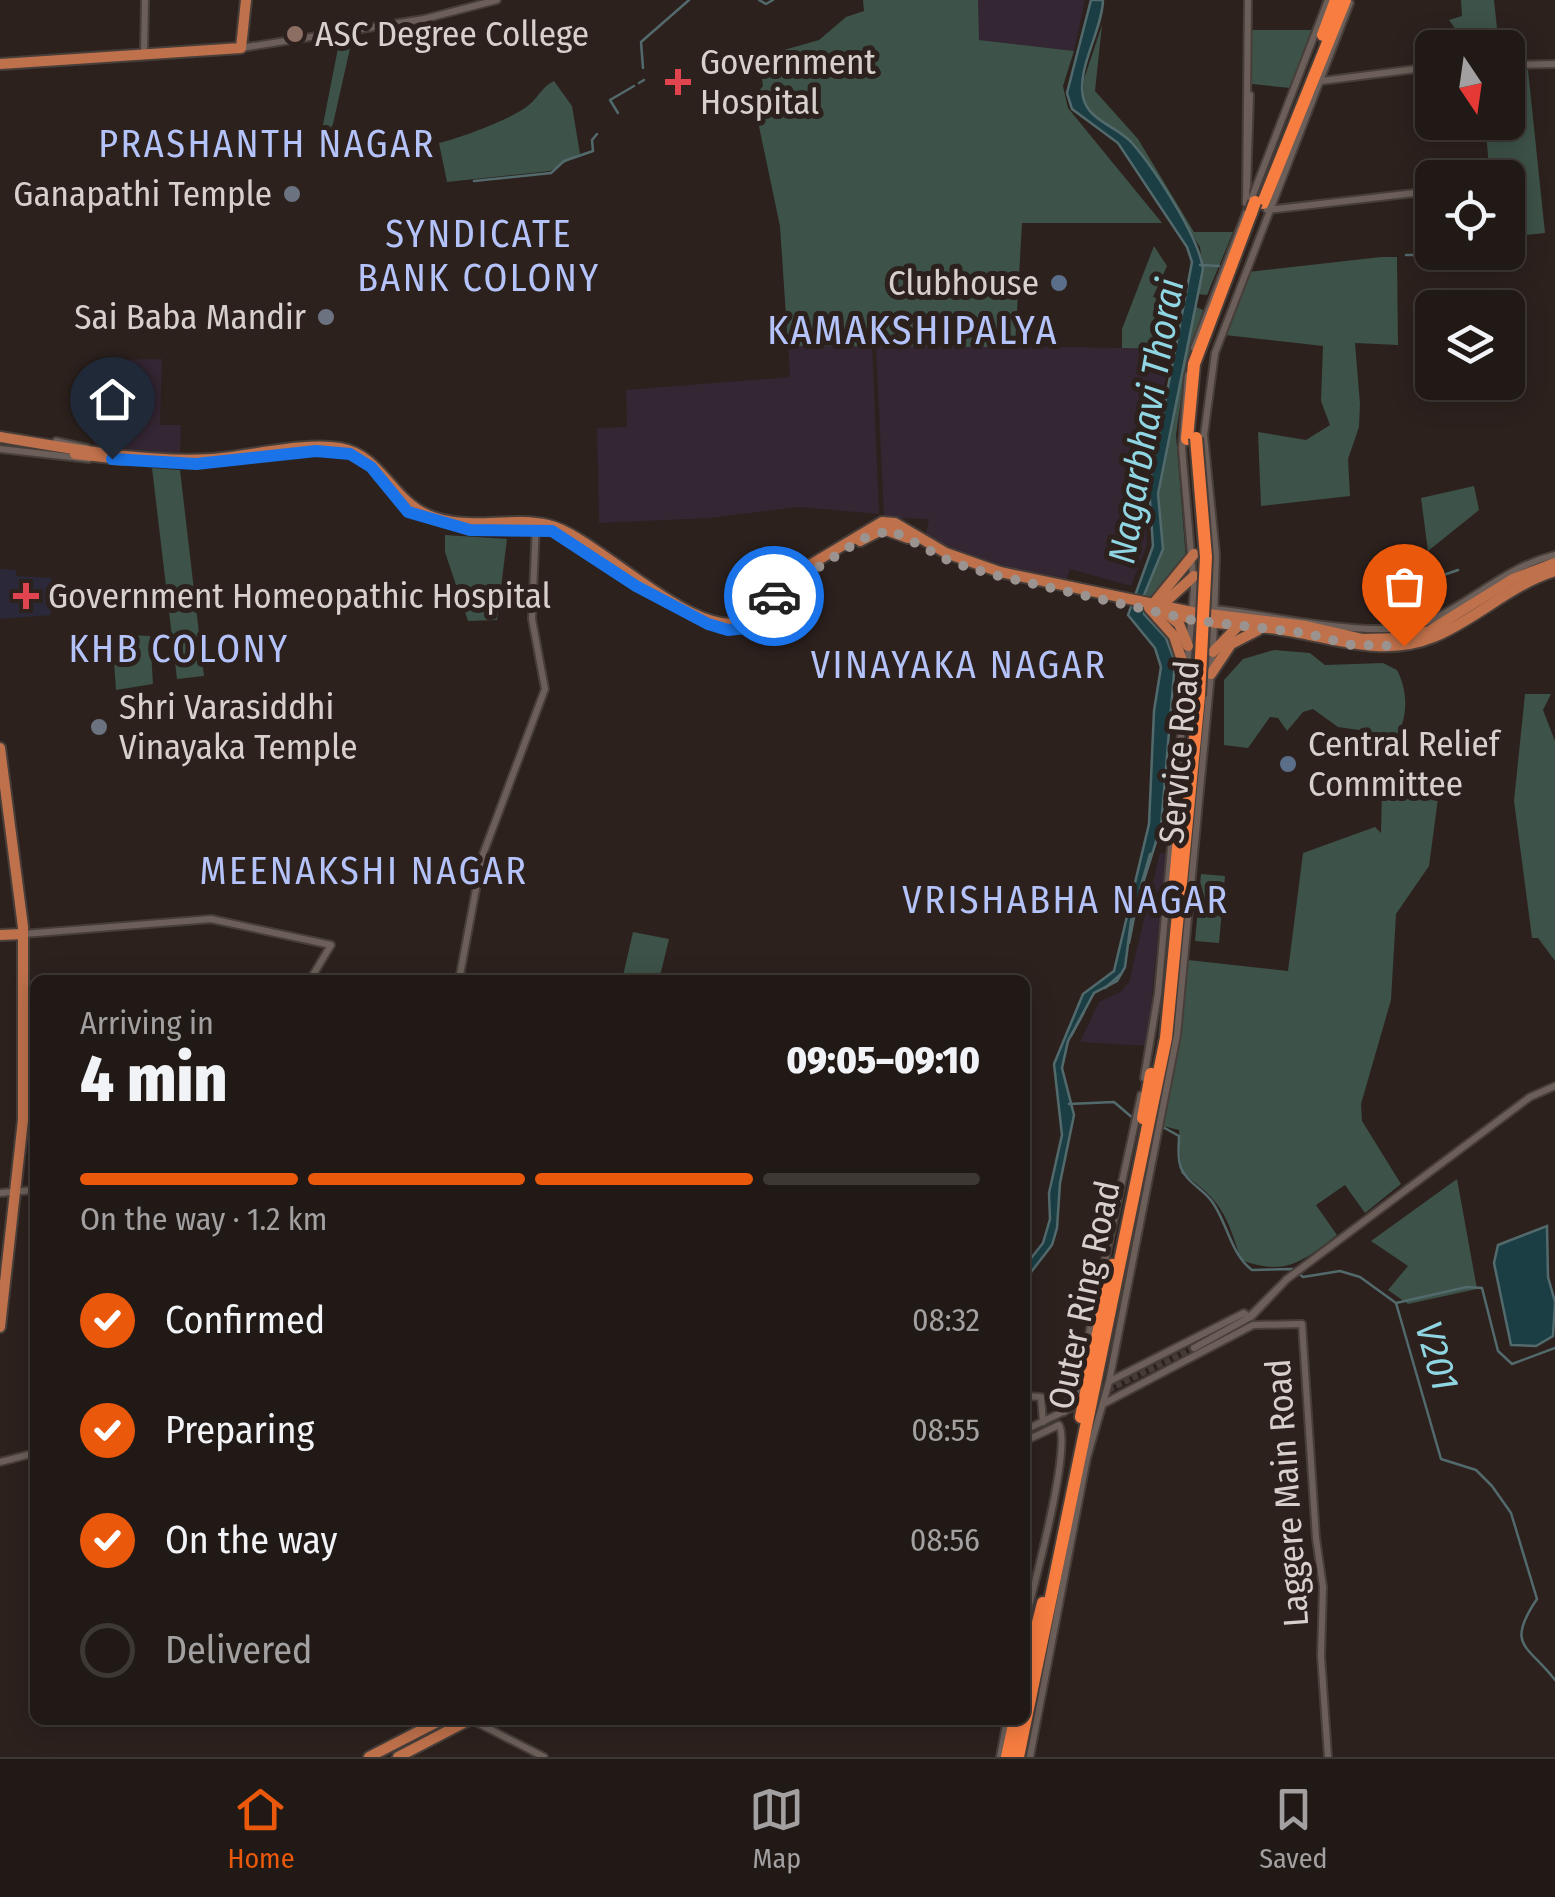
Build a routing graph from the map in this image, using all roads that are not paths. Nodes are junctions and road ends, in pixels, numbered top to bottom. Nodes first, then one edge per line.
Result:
1 (145, 0) edge
2 (246, 0) edge
3 (497, 0) edge
4 (1248, 0) edge
5 (1332, 0) edge
6 (1348, 0) edge
7 (241, 48) junction
8 (144, 55) junction
9 (0, 64) edge
10 (1555, 64) edge
11 (1525, 65) edge
12 (1415, 68) edge
13 (1321, 80) junction
14 (1415, 192) edge
15 (1255, 206) junction
16 (0, 441) edge
17 (536, 526) junction
18 (1194, 554) junction
19 (1555, 554) edge
20 (1555, 563) edge
21 (1555, 571) edge
22 (1194, 576) junction
23 (1194, 590) junction
24 (1215, 590) junction
25 (1154, 606) junction
26 (1192, 612) junction
27 (1214, 616) junction
28 (1239, 626) junction
29 (1274, 629) junction
30 (1189, 643) junction
31 (1213, 647) junction
32 (1186, 674) junction
33 (1212, 674) junction
34 (1196, 696) junction
35 (0, 748) edge
36 (0, 780) edge
37 (1173, 852) junction
38 (1180, 888) junction
39 (20, 932) junction
40 (0, 933) edge
41 (313, 975) edge
42 (460, 975) edge
43 (1555, 1086) edge
44 (1148, 1122) junction
45 (10, 1192) edge
46 (1122, 1199) junction
47 (1135, 1216) junction
48 (0, 1291) edge
49 (1251, 1321) junction
50 (0, 1323) edge
51 (1194, 1348) tunnel mouth
52 (1109, 1382) junction
53 (1030, 1397) edge
54 (1102, 1404) junction
55 (1075, 1406) dead end
56 (1065, 1407) junction
57 (1043, 1422) junction
58 (1030, 1428) edge
59 (1030, 1439) edge
60 (30, 1454) edge
61 (0, 1462) edge
62 (1030, 1602) edge
63 (1030, 1653) edge
64 (1030, 1702) edge
65 (431, 1725) edge
66 (461, 1725) edge
67 (481, 1725) edge
68 (1006, 1725) edge
69 (1013, 1725) edge
70 (1025, 1725) edge
71 (368, 1757) edge
72 (398, 1757) edge
73 (544, 1757) edge
74 (1003, 1757) edge
75 (1018, 1757) edge
76 (1030, 1757) edge
77 (1328, 1757) edge

1 - 8 street
2 - 7 main road
3 - 7 street
4 - 15 street
5 - 15 highway
6 - 13 street
6 - 15 highway
7 - 8 main road
8 - 9 main road
10 - 11 street
12 - 13 street
13 - 15 street
14 - 15 street
15 - 18 street
15 - 24 street, Service Road
15 - 34 highway, bridge
16 - 17 main road
17 - 25 main road
17 - 42 street
18 - 22 street
18 - 25 main road
19 - 27 street
20 - 27 main road
21 - 29 main road
22 - 23 street
22 - 25 main road
23 - 24 street
23 - 26 street
24 - 27 street, Service Road
25 - 26 main road
25 - 30 main road
25 - 32 main road
26 - 27 main road
26 - 30 street
27 - 28 main road
27 - 31 street, Service Road
28 - 29 main road
28 - 31 main road
29 - 33 main road
30 - 31 street
30 - 32 street
31 - 33 street, Service Road
32 - 37 street
33 - 38 street, Service Road
34 - 37 highway, Outer Ring Road
34 - 38 highway
35 - 39 main road
36 - 39 main road
37 - 38 highway, Outer Ring Road
38 - 44 highway, Outer Ring Road
38 - 44 highway, Outer Ring Road
38 - 44 street, Service Road
39 - 40 main road
39 - 41 street
39 - 45 main road
43 - 49 street
44 - 46 highway, Outer Ring Road
44 - 47 highway, Outer Ring Road
45 - 48 main road
45 - 50 main road
46 - 56 street
46 - 63 highway, Outer Ring Road
47 - 52 street
47 - 64 highway, Outer Ring Road
49 - 51 street
49 - 52 street
49 - 54 street, Laggere Main Road
49 - 77 street, Laggere Main Road
52 - 54 street
53 - 57 street
54 - 76 street
55 - 56 street
56 - 57 street
57 - 58 street
59 - 62 street
60 - 61 street
65 - 71 main road
66 - 72 main road
67 - 73 street
68 - 74 street
69 - 74 highway
70 - 75 highway, Outer Ring Road

